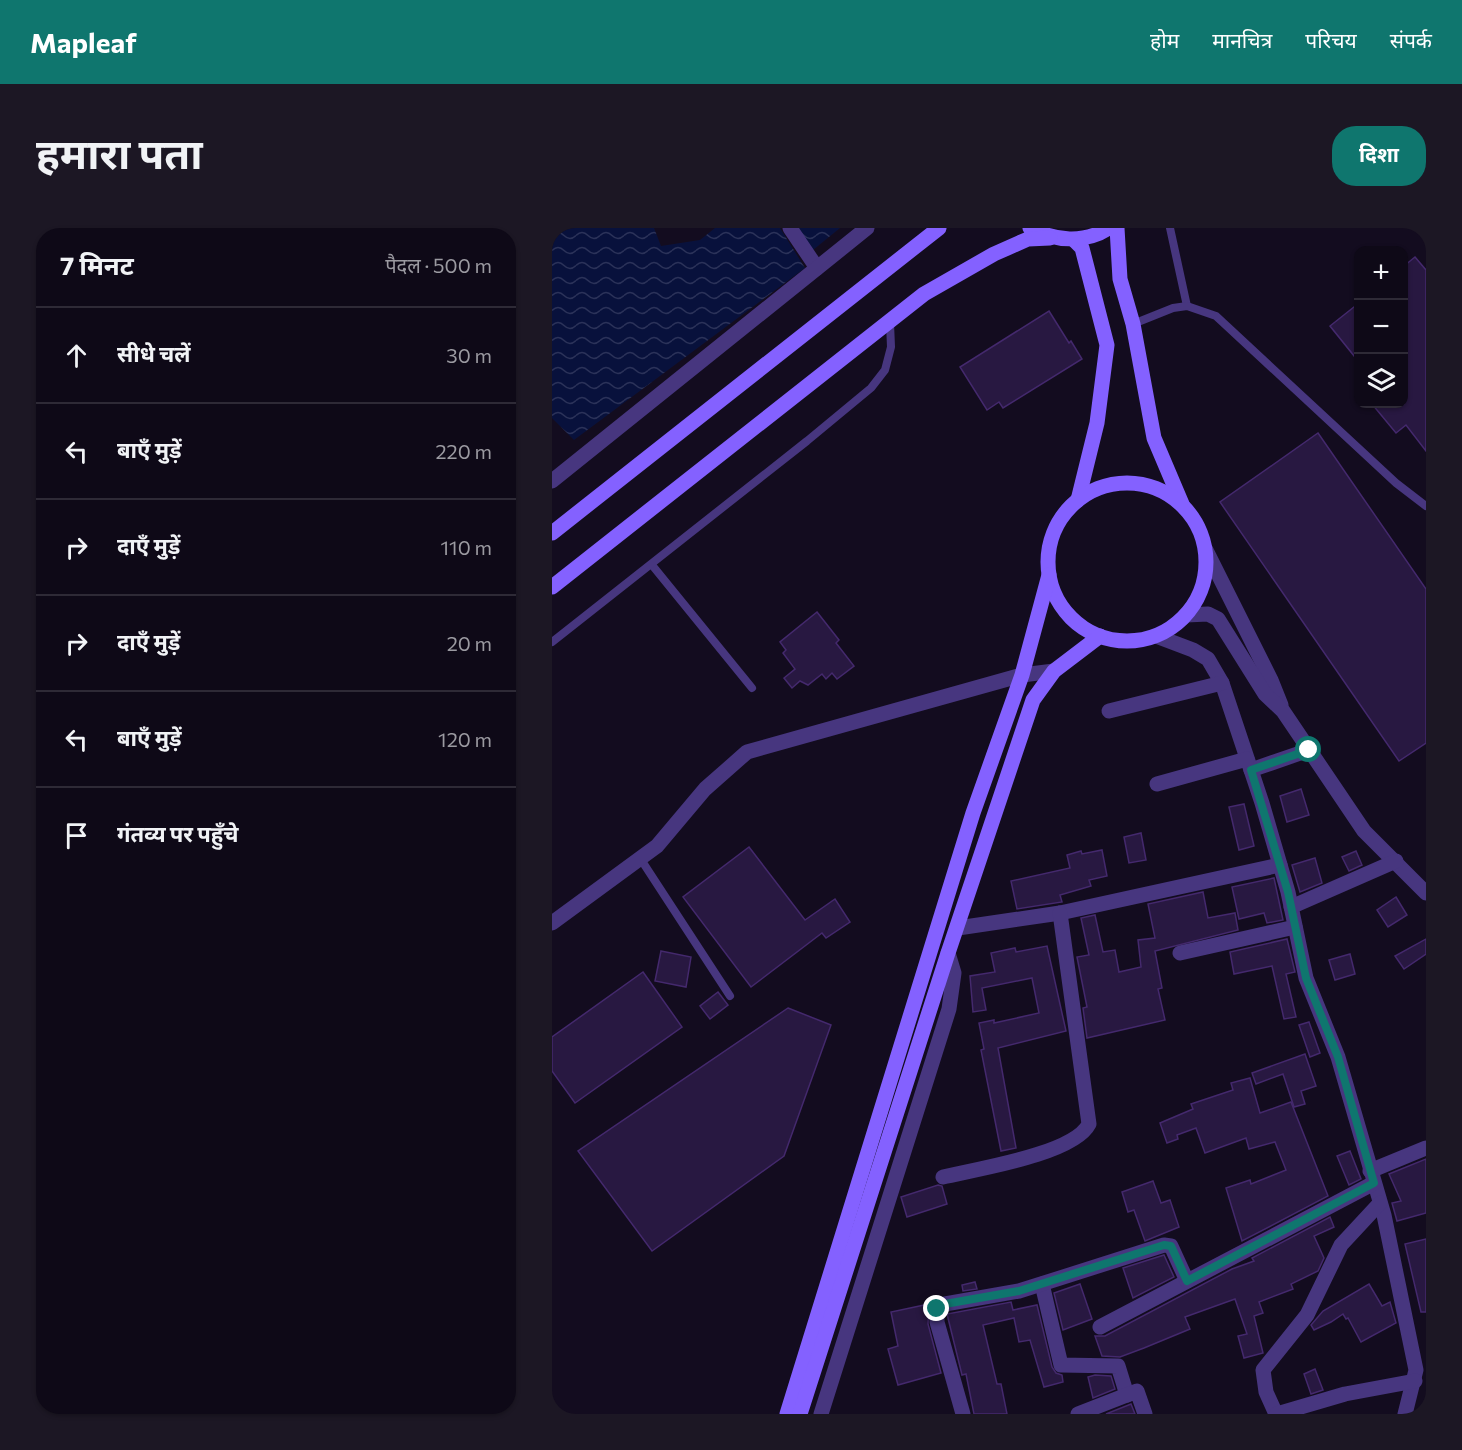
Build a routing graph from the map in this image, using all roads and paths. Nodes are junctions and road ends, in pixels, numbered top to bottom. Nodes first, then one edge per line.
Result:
1 (790, 228) edge
2 (867, 228) edge
3 (939, 228) edge
4 (1030, 228) edge
5 (1109, 228) edge
6 (1117, 228) edge
7 (1170, 228) edge
8 (1050, 238) junction
9 (1074, 240) junction
10 (817, 268) junction
11 (1187, 306) junction
12 (890, 323) junction
13 (1133, 324) junction
14 (552, 481) edge
15 (1078, 500) junction
16 (1182, 504) junction
17 (1426, 506) edge
18 (552, 533) edge
19 (1206, 550) junction
20 (652, 565) junction
21 (1049, 575) junction
22 (552, 587) edge
23 (1186, 615) junction
24 (1100, 636) junction
25 (1156, 636) junction
26 (552, 642) edge
27 (1053, 671) junction
28 (1022, 675) junction
29 (1222, 683) junction
30 (752, 688) dead end
31 (1109, 711) dead end
32 (1283, 711) junction
33 (1309, 750) junction
34 (1249, 765) junction
35 (1157, 784) dead end
36 (640, 858) junction
37 (1396, 861) junction
38 (1280, 865) junction
39 (1426, 893) edge
40 (1291, 908) junction
41 (1060, 913) junction
42 (552, 923) edge
43 (1295, 927) junction
44 (958, 928) junction
45 (948, 953) junction
46 (1180, 953) dead end
47 (730, 996) dead end
48 (1426, 1148) edge
49 (943, 1177) dead end
50 (1372, 1177) junction
51 (1380, 1203) junction
52 (1187, 1281) junction
53 (1042, 1284) junction
54 (1100, 1327) dead end
55 (1415, 1381) junction
56 (1127, 1395) junction
57 (787, 1414) edge
58 (800, 1414) edge
59 (821, 1414) edge
60 (963, 1414) edge
61 (1078, 1414) edge
62 (1145, 1414) edge
63 (1276, 1414) edge
64 (1405, 1414) edge

1 - 10 street
2 - 10 street
3 - 18 street
4 - 8 street
5 - 9 street
6 - 13 street
7 - 11 lane
8 - 9 street
8 - 12 street
9 - 15 street
10 - 14 street
11 - 13 lane
11 - 17 lane
12 - 20 lane
12 - 22 street
13 - 16 street
15 - 16 street
15 - 21 street
16 - 19 street
19 - 23 street
19 - 32 street
20 - 26 lane
20 - 30 lane
21 - 24 street
21 - 28 street
23 - 25 street
23 - 32 street
24 - 25 street
24 - 27 street
25 - 29 street
27 - 28 street
27 - 44 street
28 - 36 street
28 - 57 street
29 - 31 street
29 - 34 street
32 - 33 street
33 - 34 street
33 - 37 street
34 - 35 street
34 - 38 street
36 - 42 street
36 - 47 lane
37 - 39 street
37 - 40 street
38 - 40 street
38 - 41 street
40 - 43 street
41 - 44 street
41 - 49 street
43 - 46 street
43 - 50 street
44 - 45 street
45 - 58 street
45 - 59 street
48 - 50 street
50 - 51 street
50 - 52 street
51 - 55 street
51 - 63 street
52 - 53 street
52 - 54 street
53 - 56 street
53 - 60 street
55 - 63 street
55 - 64 street
56 - 61 street
56 - 62 street

